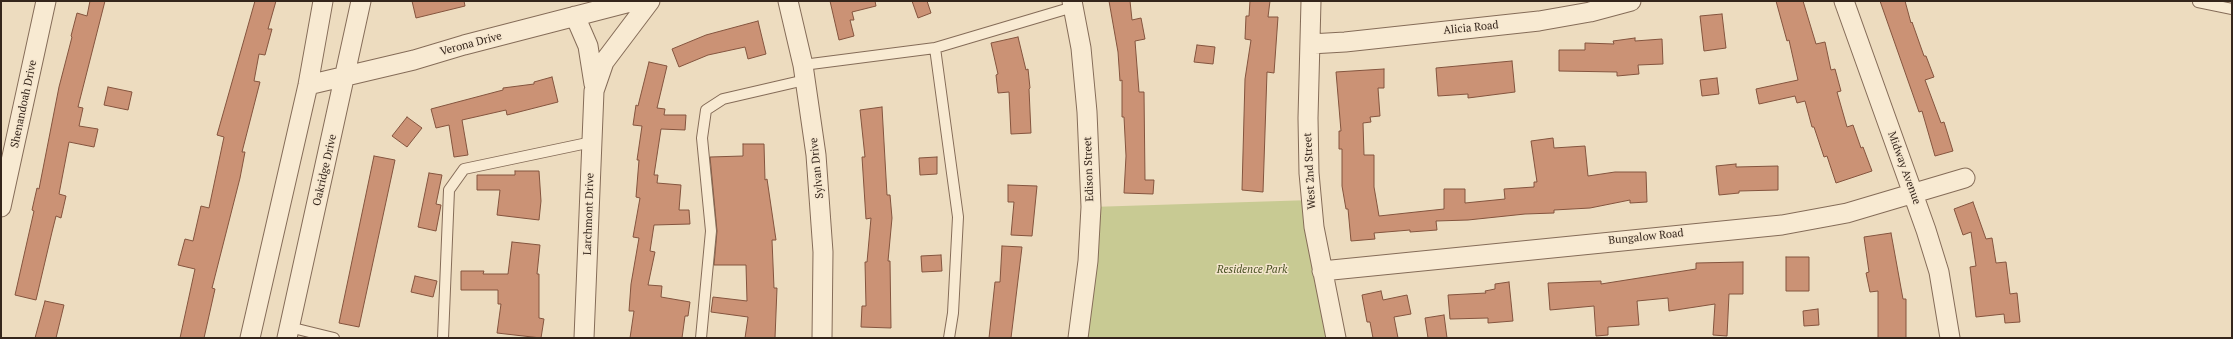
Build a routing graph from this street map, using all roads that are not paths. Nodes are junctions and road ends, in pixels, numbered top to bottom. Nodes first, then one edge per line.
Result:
1 (46, 1) edge
2 (322, 1) edge
3 (361, 1) edge
4 (634, 1) edge
5 (650, 1) edge
6 (788, 1) edge
7 (1311, 1) edge
8 (1631, 1) edge
9 (1844, 1) edge
10 (2198, 2) dead end
11 (1073, 4) edge
12 (598, 5) edge
13 (2232, 9) edge
14 (575, 16) junction
15 (1310, 44) junction
16 (935, 48) junction
17 (804, 73) junction
18 (346, 77) junction
19 (308, 85) junction
20 (594, 91) junction
21 (592, 142) junction
22 (1965, 178) dead end
23 (1913, 194) junction
24 (1, 207) edge
25 (1322, 271) junction
26 (288, 333) edge
27 (250, 338) edge
28 (334, 338) edge
29 (443, 338) edge
30 (584, 338) edge
31 (701, 338) edge
32 (822, 338) edge
33 (949, 338) edge
34 (1078, 338) edge
35 (1336, 338) edge
36 (1950, 338) edge

1 - 24 street, Shenandoah Drive
2 - 19 street
3 - 18 street, Oakridge Drive
4 - 12 street, Verona Drive
5 - 20 street, Larchmont Drive
6 - 17 street, Sylvan Drive
7 - 15 street, West 2nd Street
8 - 15 street, Alicia Road
9 - 23 street, Midway Avenue
10 - 13 lane
11 - 16 lane
11 - 34 street, Edison Street
12 - 14 street, Verona Drive
14 - 18 street, Verona Drive
14 - 20 street, Larchmont Drive
15 - 25 street, West 2nd Street
16 - 17 lane
16 - 33 lane
17 - 31 lane
17 - 32 street, Sylvan Drive
18 - 19 street, Verona Drive
18 - 26 street, Oakridge Drive
19 - 27 street
20 - 21 street, Larchmont Drive
21 - 29 lane
21 - 30 street, Larchmont Drive
22 - 23 street, Bungalow Road
23 - 25 street, Bungalow Road
23 - 36 street, Midway Avenue
25 - 35 street, West 2nd Street
26 - 28 lane

